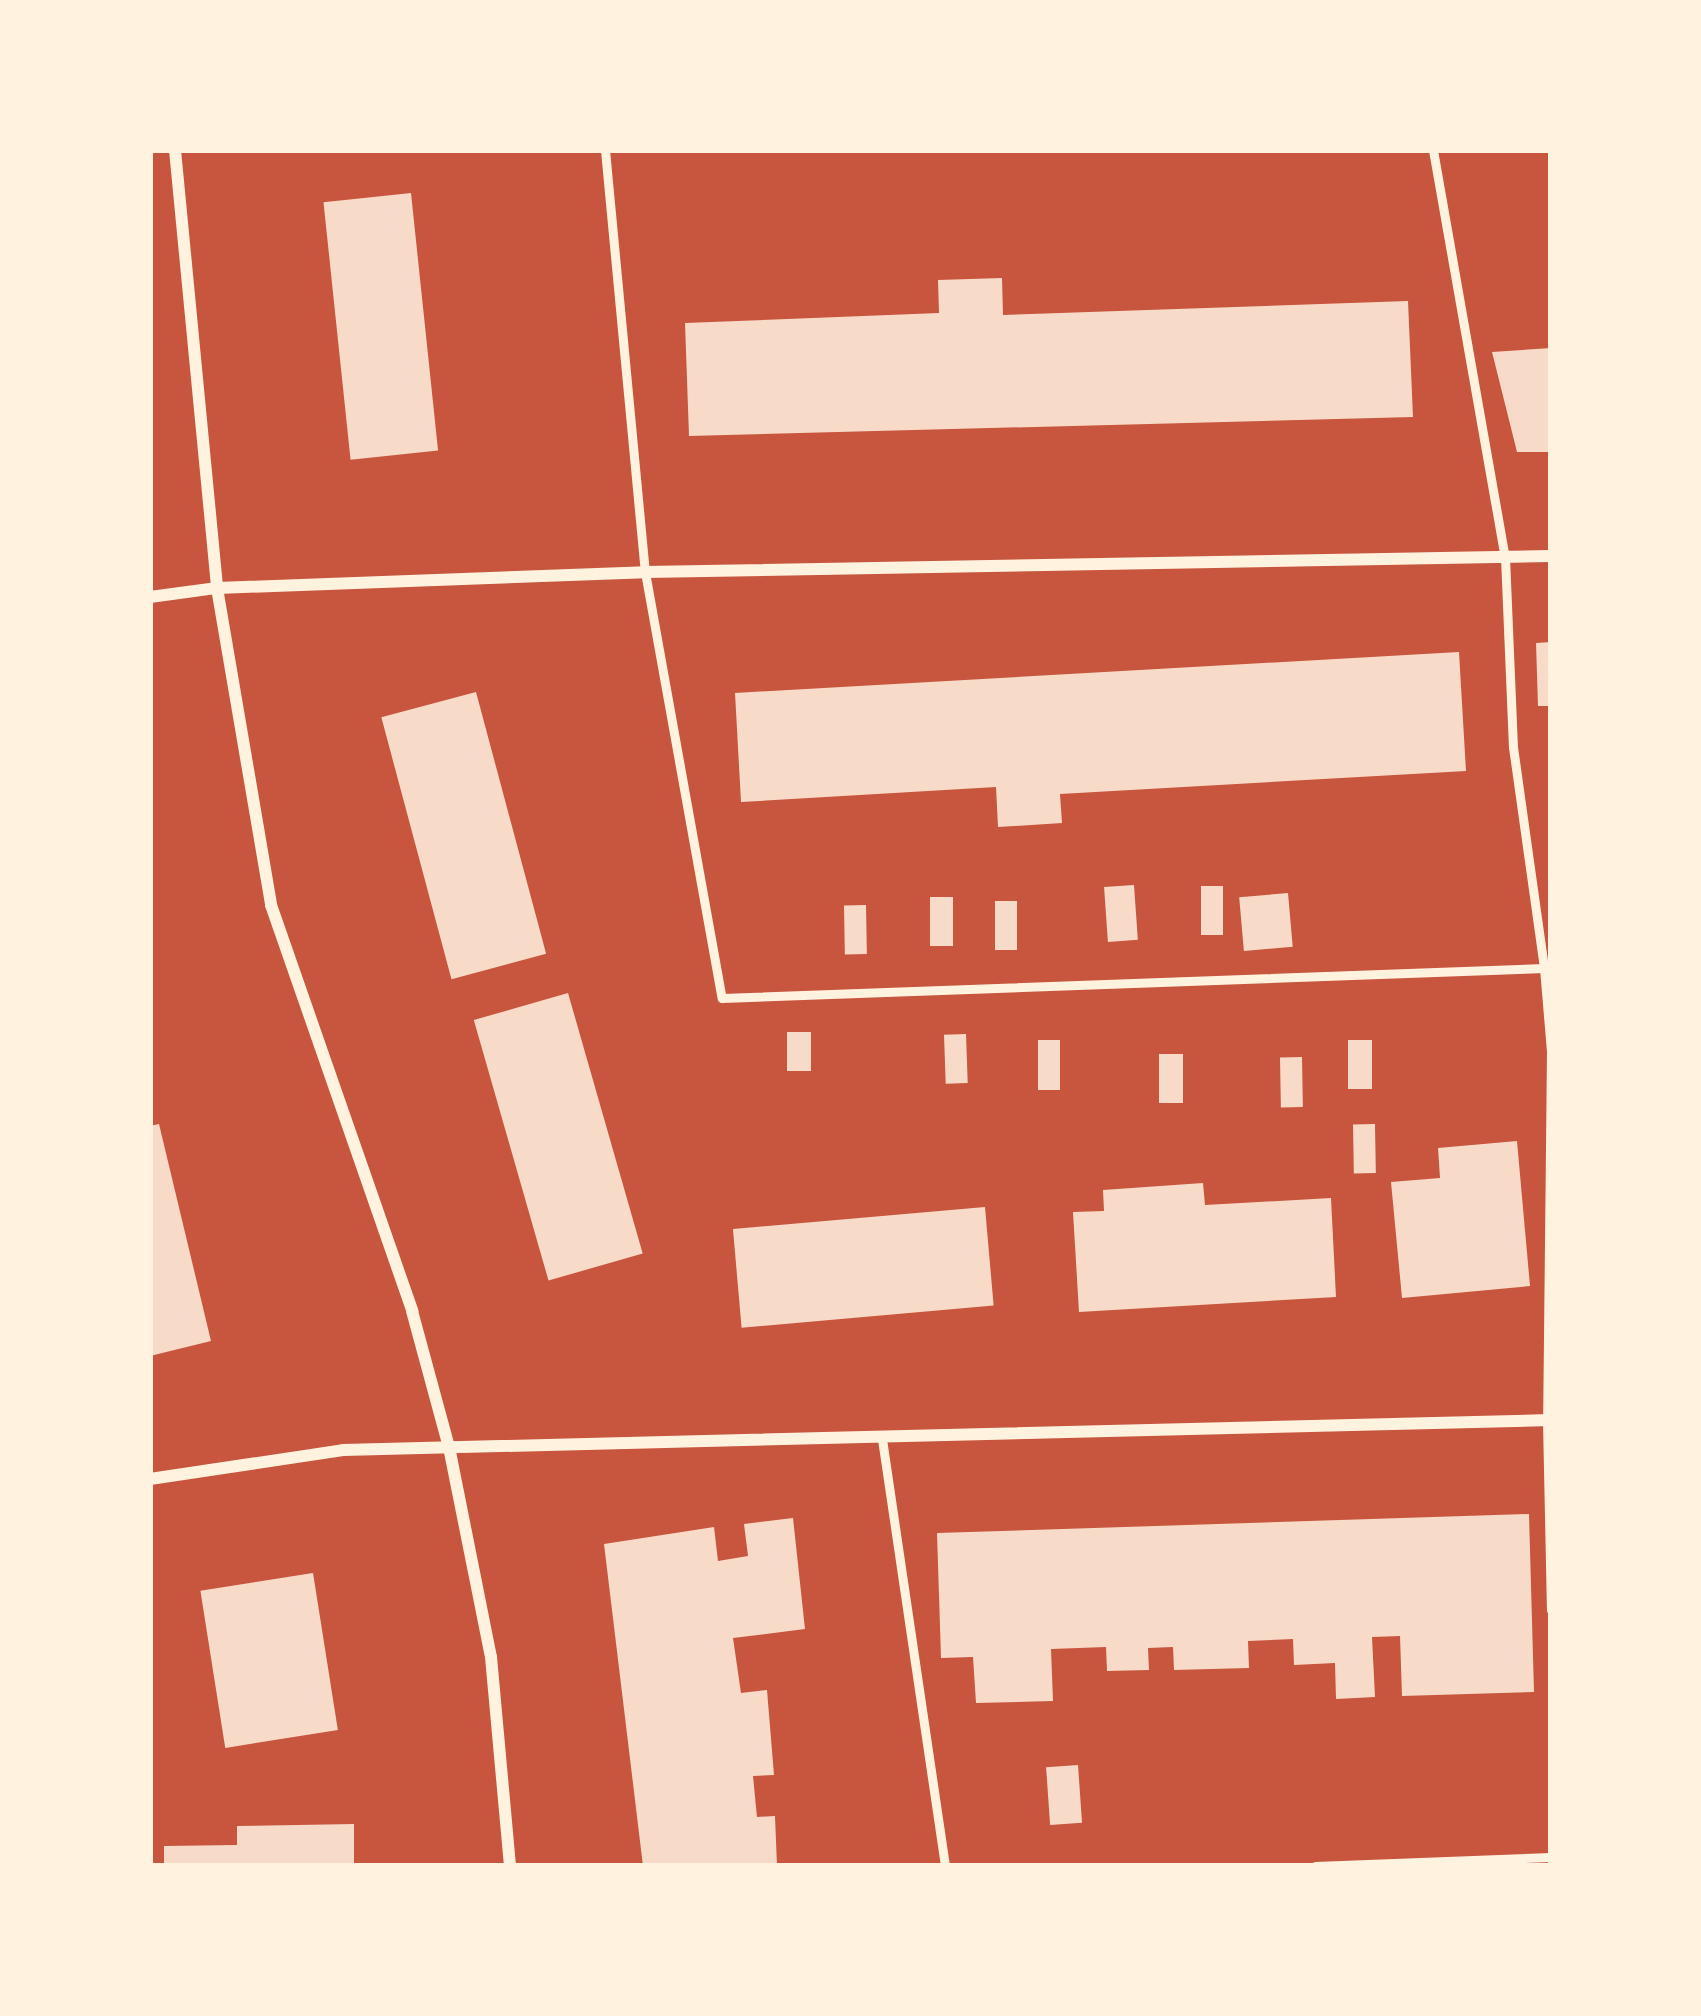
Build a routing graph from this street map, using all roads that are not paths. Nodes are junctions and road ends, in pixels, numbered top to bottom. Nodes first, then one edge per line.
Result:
1 (175, 150) edge
2 (605, 150) edge
3 (1433, 150) edge
4 (1551, 556) edge
5 (1505, 557) junction
6 (645, 572) junction
7 (218, 588) junction
8 (150, 597) edge
9 (1544, 968) junction
10 (1549, 1420) edge
11 (882, 1439) junction
12 (449, 1447) junction
13 (150, 1479) edge
14 (1551, 1610) edge
15 (1551, 1857) edge
16 (510, 1866) edge
17 (945, 1866) edge
18 (1316, 1866) edge

1 - 7 street
2 - 6 lane
3 - 5 lane
4 - 5 street
5 - 6 street
5 - 9 lane
6 - 7 street
6 - 9 lane
7 - 8 street
7 - 12 street
9 - 10 lane
10 - 11 street
10 - 14 lane
11 - 12 street
11 - 17 lane
12 - 13 street
12 - 16 street
15 - 18 lane

